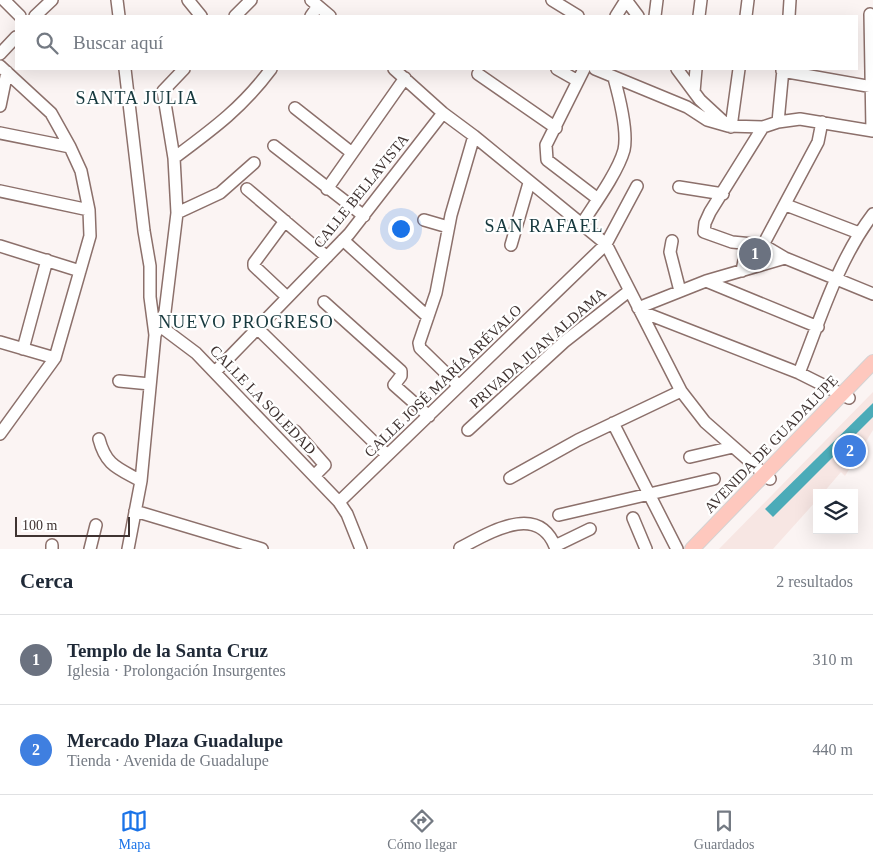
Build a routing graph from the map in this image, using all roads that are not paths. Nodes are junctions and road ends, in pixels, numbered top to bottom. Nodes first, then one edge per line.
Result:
1 (4, 0) edge
2 (52, 0) edge
3 (117, 0) edge
4 (188, 0) edge
5 (251, 0) edge
6 (552, 0) edge
7 (626, 0) edge
8 (657, 0) edge
9 (700, 0) edge
10 (748, 0) edge
11 (790, 0) edge
12 (314, 3) edge
13 (870, 14) dead end
14 (19, 15) edge
15 (36, 15) edge
16 (119, 15) edge
17 (200, 15) edge
18 (236, 15) edge
19 (310, 15) edge
20 (329, 15) edge
21 (576, 15) edge
22 (617, 15) edge
23 (637, 15) edge
24 (655, 15) edge
25 (699, 15) edge
26 (746, 15) edge
27 (789, 15) edge
28 (15, 38) edge
29 (0, 54) edge
30 (3, 69) edge
31 (125, 70) edge
32 (183, 70) edge
33 (270, 70) edge
34 (395, 70) edge
35 (559, 70) edge
36 (584, 70) edge
37 (597, 70) edge
38 (678, 70) edge
39 (696, 70) edge
40 (739, 70) edge
41 (782, 70) edge
42 (478, 74) dead end
43 (405, 78) junction
44 (614, 78) junction
45 (578, 81) junction
46 (872, 87) edge
47 (697, 96) junction
48 (0, 106) edge
49 (687, 107) junction
50 (295, 108) dead end
51 (442, 113) junction
52 (778, 122) junction
53 (822, 122) junction
54 (730, 127) junction
55 (556, 128) junction
56 (763, 128) junction
57 (872, 131) edge
58 (0, 132) edge
59 (474, 136) junction
60 (274, 146) dead end
61 (70, 147) junction
62 (352, 152) junction
63 (174, 158) junction
64 (254, 163) dead end
65 (529, 183) junction
66 (637, 186) dead end
67 (679, 187) dead end
68 (247, 189) dead end
69 (327, 189) junction
70 (0, 191) edge
71 (723, 194) junction
72 (598, 199) junction
73 (786, 205) junction
74 (89, 210) junction
75 (177, 213) junction
76 (873, 214) edge
77 (364, 216) junction
78 (424, 220) dead end
79 (285, 221) junction
80 (581, 225) junction
81 (448, 227) junction
82 (859, 233) junction
83 (343, 240) junction
84 (672, 240) dead end
85 (606, 244) junction
86 (747, 244) junction
87 (511, 245) dead end
88 (763, 245) junction
89 (0, 246) edge
90 (327, 257) junction
91 (785, 258) junction
92 (47, 260) junction
93 (80, 271) junction
94 (742, 271) junction
95 (837, 280) junction
96 (706, 281) junction
97 (629, 291) junction
98 (680, 291) junction
99 (873, 294) edge
100 (287, 297) junction
101 (324, 302) dead end
102 (639, 309) junction
103 (428, 317) junction
104 (818, 327) junction
105 (257, 328) junction
106 (158, 330) junction
107 (0, 342) edge
108 (23, 349) junction
109 (55, 358) junction
110 (873, 362) edge
111 (215, 372) junction
112 (799, 373) junction
113 (873, 373) edge
114 (120, 381) dead end
115 (150, 384) junction
116 (459, 386) junction
117 (681, 391) junction
118 (846, 396) junction
119 (429, 416) junction
120 (613, 423) junction
121 (468, 430) dead end
122 (295, 431) dead end
123 (0, 434) edge
124 (99, 439) dead end
125 (733, 447) junction
126 (387, 455) junction
127 (690, 457) dead end
128 (314, 476) junction
129 (767, 477) junction
130 (510, 478) dead end
131 (714, 479) dead end
132 (140, 481) junction
133 (648, 492) junction
134 (339, 502) junction
135 (135, 511) junction
136 (559, 515) dead end
137 (633, 518) dead end
138 (96, 525) dead end
139 (590, 529) dead end
140 (556, 547) edge
141 (460, 548) edge
142 (90, 549) edge
143 (128, 549) edge
144 (262, 549) edge
145 (361, 549) edge
146 (646, 549) edge
147 (678, 549) edge
148 (692, 549) edge
149 (700, 549) edge

1 - 14 street
2 - 15 street
3 - 16 street
4 - 17 street
5 - 18 street
6 - 21 street
7 - 22 street
7 - 23 street
8 - 24 street
9 - 25 street
10 - 26 street
11 - 27 street
12 - 19 street
12 - 20 street
13 - 46 street
28 - 29 street
30 - 48 street
30 - 61 street
31 - 106 street
32 - 63 street
33 - 63 street
34 - 43 street
35 - 45 street
36 - 45 street
37 - 44 street
38 - 47 street
39 - 47 street
40 - 54 street
41 - 46 street
41 - 52 street
42 - 55 street
43 - 51 street
43 - 62 street
44 - 49 street
44 - 72 street
45 - 55 street
46 - 57 street
47 - 49 street
47 - 54 street
49 - 54 street
50 - 62 street
51 - 59 street
51 - 77 street, CALLE BELLAVISTA
52 - 53 street
52 - 56 street
53 - 57 street
53 - 73 street
54 - 56 street
55 - 72 street
56 - 71 street
58 - 61 street
59 - 65 street
59 - 81 street
60 - 69 street
61 - 74 street
62 - 69 street
63 - 75 street
64 - 75 street
65 - 80 street
65 - 87 street
66 - 85 street, CALLE JOSÉ MARÍA ARÉVALO
67 - 71 street
68 - 79 street
69 - 77 street
70 - 74 street
71 - 86 street
72 - 80 street
73 - 82 street
73 - 88 street
74 - 93 street
75 - 106 street
76 - 82 street
77 - 83 street, CALLE BELLAVISTA
78 - 81 street
79 - 90 street
79 - 100 street
80 - 85 street
81 - 103 street
82 - 95 street
83 - 90 street, CALLE BELLAVISTA
83 - 103 street
84 - 98 street
85 - 97 street
85 - 116 street, CALLE JOSÉ MARÍA ARÉVALO
86 - 88 street
86 - 94 street
88 - 91 street
89 - 92 street
90 - 100 street, CALLE BELLAVISTA
91 - 94 street
91 - 95 street
92 - 93 street
92 - 108 street
93 - 109 street
94 - 96 street
95 - 99 street
95 - 104 street
96 - 98 street
96 - 104 street
97 - 102 street
97 - 121 street, PRIVADA JUAN ALDAMA
98 - 102 street
100 - 105 street, CALLE BELLAVISTA
101 - 119 street
102 - 112 street
102 - 117 street
103 - 116 street
104 - 112 street
105 - 111 street, CALLE BELLAVISTA
105 - 126 street
106 - 111 street, CALLE LA SOLEDAD
106 - 115 street
107 - 108 street
108 - 109 street
109 - 123 street
110 - 118 main road, AVENIDA DE GUADALUPE
111 - 128 street, CALLE LA SOLEDAD
112 - 118 street
113 - 118 main road, AVENIDA DE GUADALUPE
114 - 115 street
115 - 132 street
116 - 119 street, CALLE JOSÉ MARÍA ARÉVALO
117 - 120 street
117 - 125 street
118 - 129 main road, AVENIDA DE GUADALUPE
119 - 126 street, CALLE JOSÉ MARÍA ARÉVALO
120 - 130 street
120 - 133 street
122 - 128 street
124 - 132 street
125 - 127 street
125 - 129 street
126 - 134 street, CALLE JOSÉ MARÍA ARÉVALO
128 - 134 street, CALLE LA SOLEDAD
129 - 148 main road, AVENIDA DE GUADALUPE
129 - 149 main road, AVENIDA DE GUADALUPE
131 - 133 street
132 - 135 street
133 - 136 street
133 - 147 street
134 - 145 street
135 - 143 street
135 - 144 street
137 - 146 street
138 - 142 street
139 - 140 street
140 - 141 street

